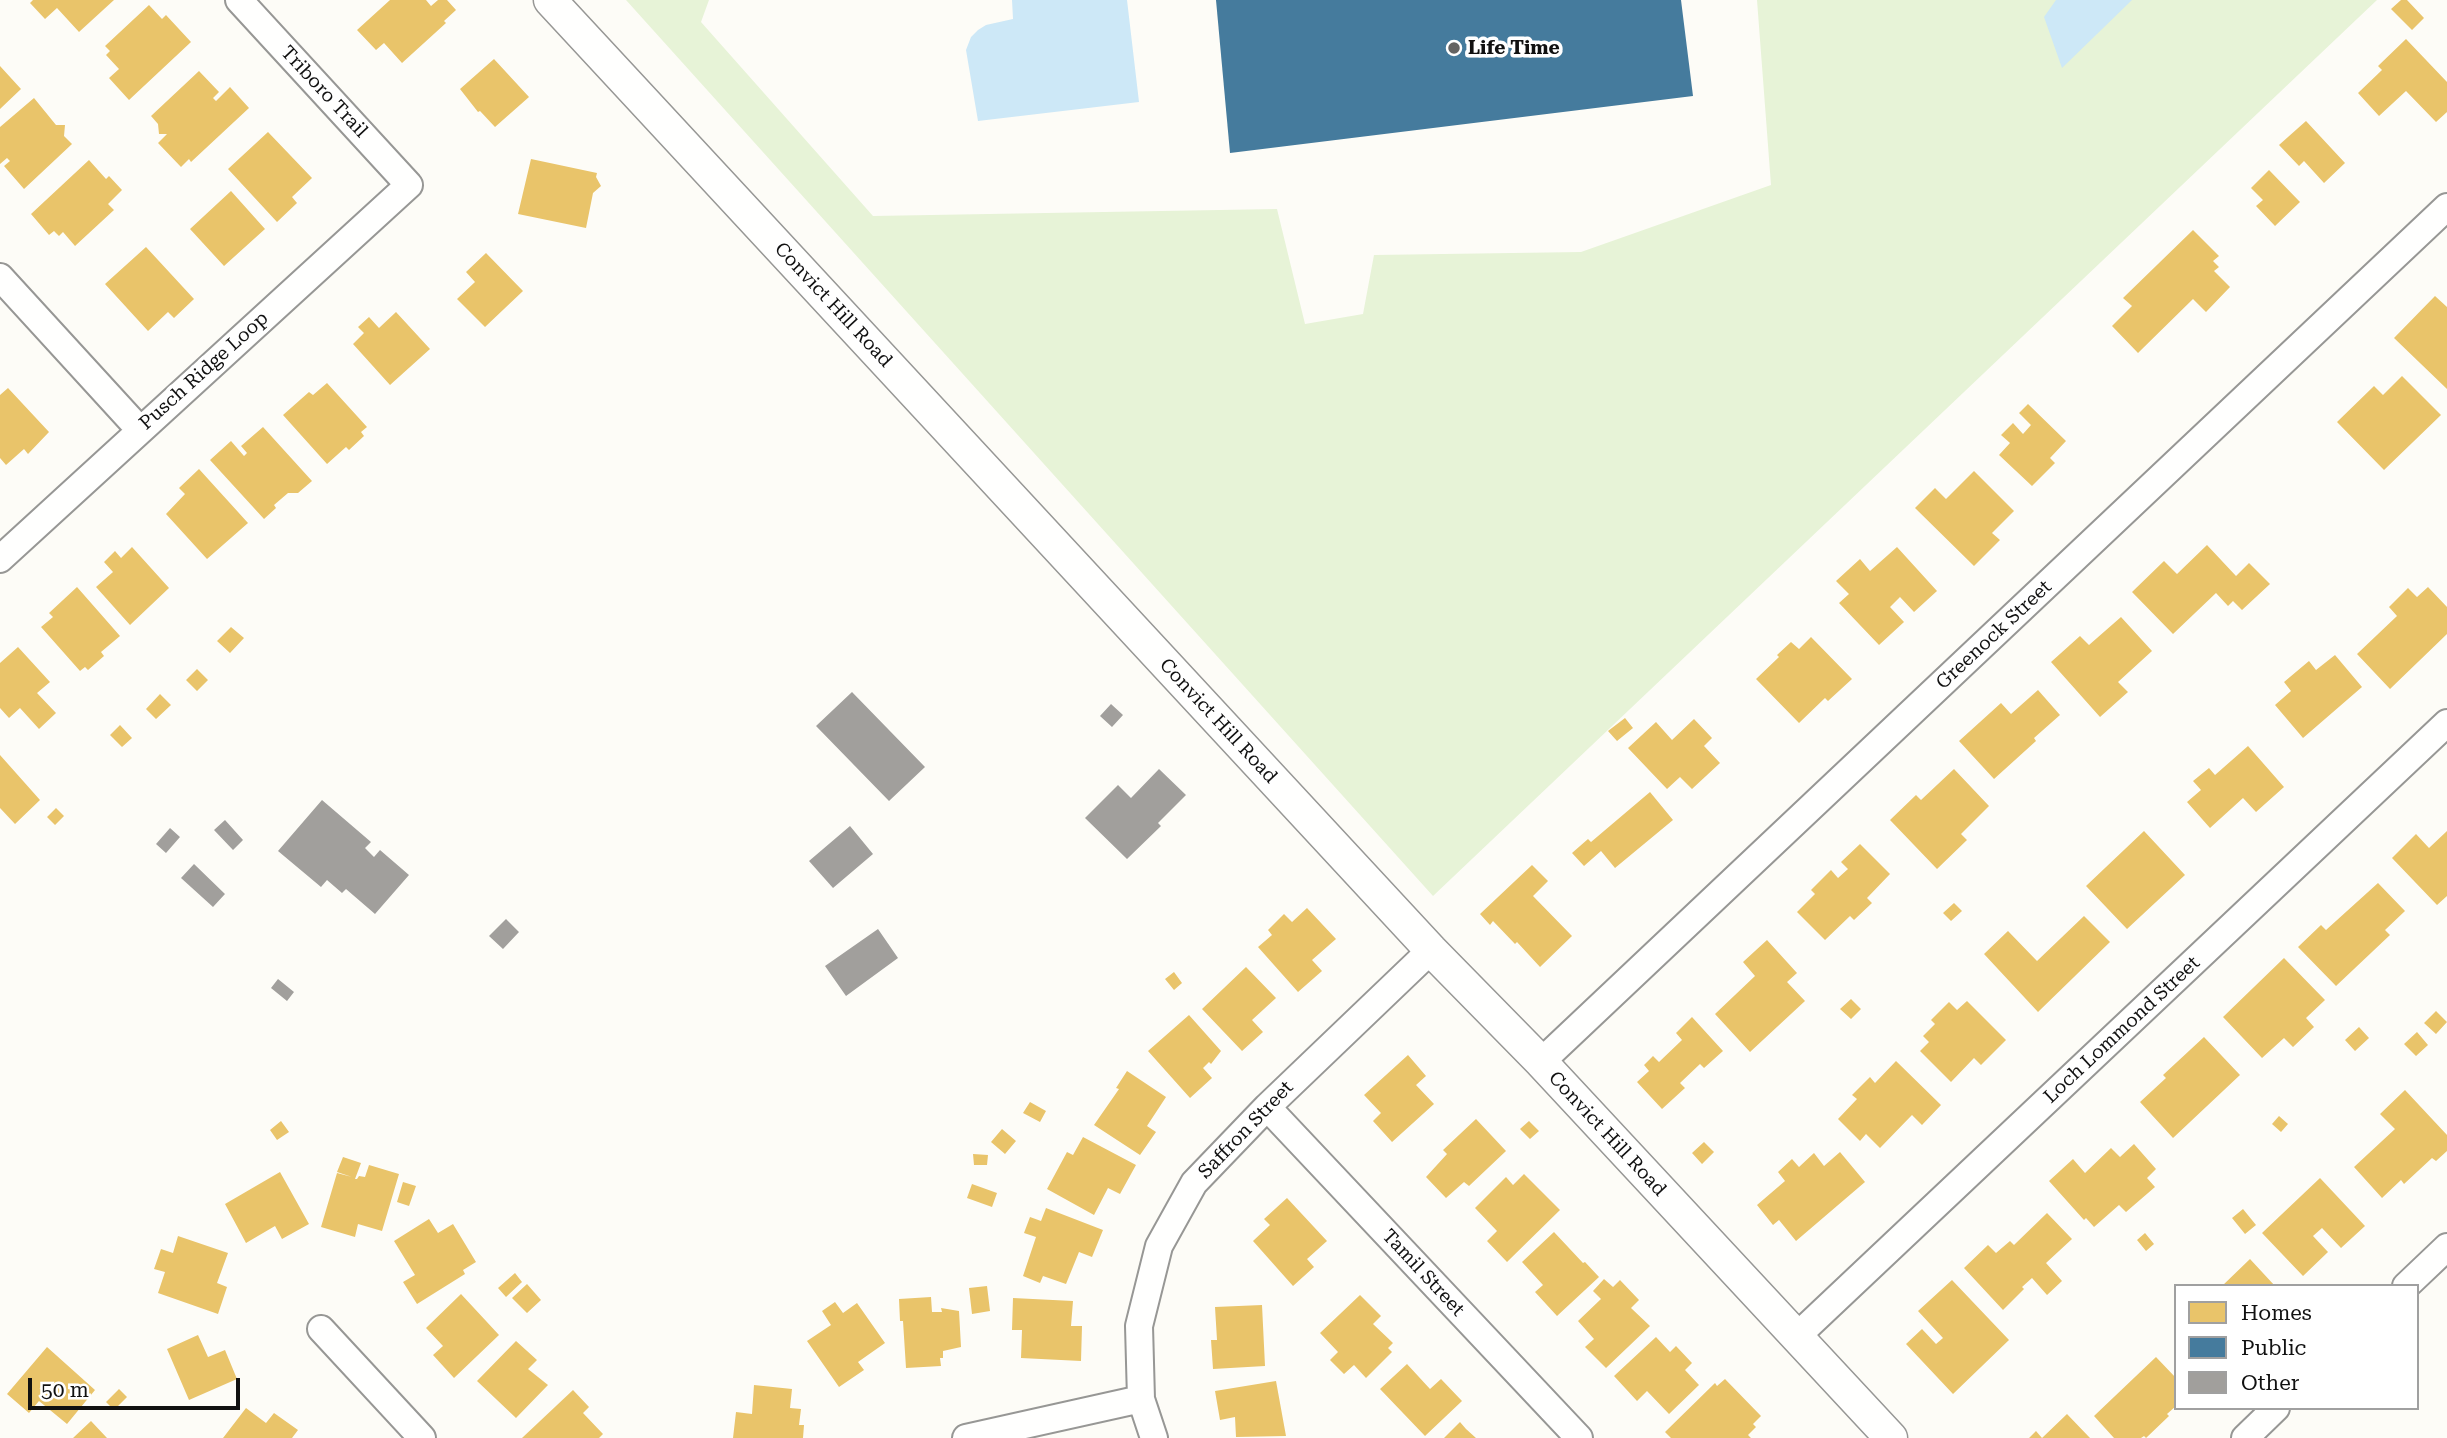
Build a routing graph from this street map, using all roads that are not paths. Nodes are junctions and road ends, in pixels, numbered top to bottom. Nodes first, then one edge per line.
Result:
1 (239, 0) edge
2 (551, 0) edge
3 (409, 185) joint
4 (2447, 207) edge
5 (0, 277) edge
6 (140, 430) junction
7 (0, 559) edge
8 (2447, 723) edge
9 (1431, 950) junction
10 (1541, 1062) junction
11 (1267, 1107) junction
12 (2447, 1247) edge
13 (2408, 1284) edge
14 (321, 1329) dead end
15 (1796, 1336) junction
16 (1141, 1399) junction
17 (2274, 1410) edge
18 (422, 1438) edge
19 (966, 1438) edge
20 (1154, 1438) edge
21 (1579, 1438) edge
22 (1891, 1438) edge
23 (2245, 1438) edge

1 - 3 street, Triboro Trail
2 - 9 street, Convict Hill Road
3 - 6 street, Pusch Ridge Loop
4 - 10 street, Greenock Street
5 - 6 street
6 - 7 street, Pusch Ridge Loop
8 - 15 street, Loch Lommond Street
9 - 10 street, Convict Hill Road
9 - 11 street, Saffron Street
10 - 15 street, Convict Hill Road
11 - 16 street, Saffron Street
11 - 21 street, Tamil Street
12 - 13 street
14 - 18 street
15 - 22 street, Convict Hill Road
16 - 19 street
16 - 20 street, Saffron Street
17 - 23 street

